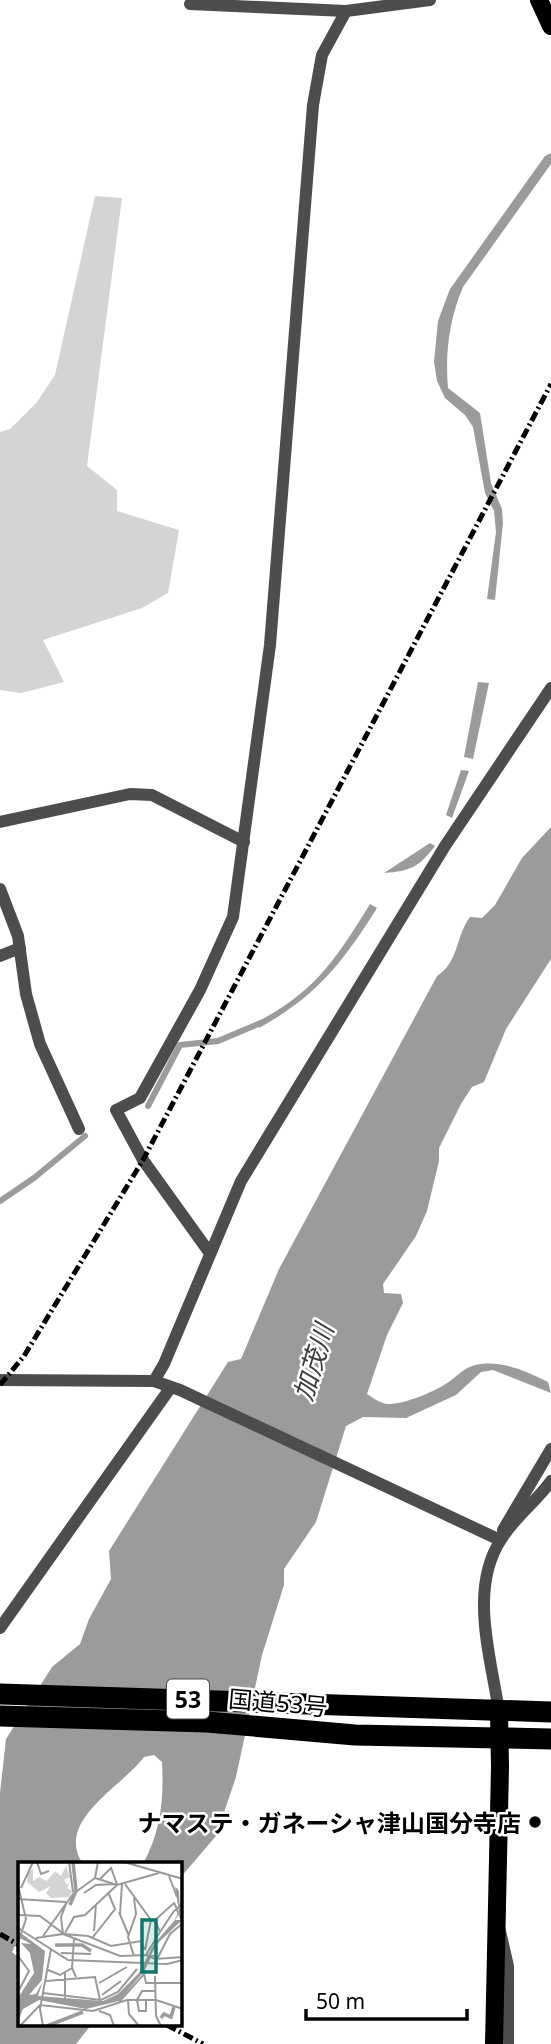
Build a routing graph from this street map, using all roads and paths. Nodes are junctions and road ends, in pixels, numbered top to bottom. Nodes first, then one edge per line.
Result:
1 (430, 0) edge
2 (539, 0) edge
3 (190, 4) dead end
4 (344, 6) edge
5 (551, 26) edge
6 (551, 688) edge
7 (0, 822) edge
8 (244, 842) junction
9 (0, 889) edge
10 (20, 948) junction
11 (0, 956) edge
12 (79, 1129) dead end
13 (209, 1252) junction
14 (0, 1380) edge
15 (154, 1381) junction
16 (176, 1388) junction
17 (551, 1449) edge
18 (551, 1481) edge
19 (500, 1540) junction
20 (0, 1628) edge
21 (0, 1694) edge
22 (499, 1712) junction
23 (551, 1712) edge
24 (0, 1716) edge
25 (500, 1739) junction
26 (551, 1739) edge
27 (497, 1920) junction
28 (494, 2044) edge
29 (508, 2044) edge

1 - 4 street
2 - 5 main road
3 - 4 street
4 - 8 street
6 - 13 street
7 - 8 street
8 - 13 street
9 - 10 street
10 - 11 street
10 - 12 street
13 - 15 street
14 - 15 street
15 - 16 street
16 - 19 street
16 - 20 street
17 - 19 street
18 - 19 street
19 - 22 street
21 - 22 highway, 国道53号 / 53
22 - 23 highway, 国道53号 / 53
22 - 25 main road
24 - 25 highway, 国道53号 / 53
25 - 26 highway, 国道53号 / 53
25 - 27 main road
27 - 28 main road
27 - 29 street

